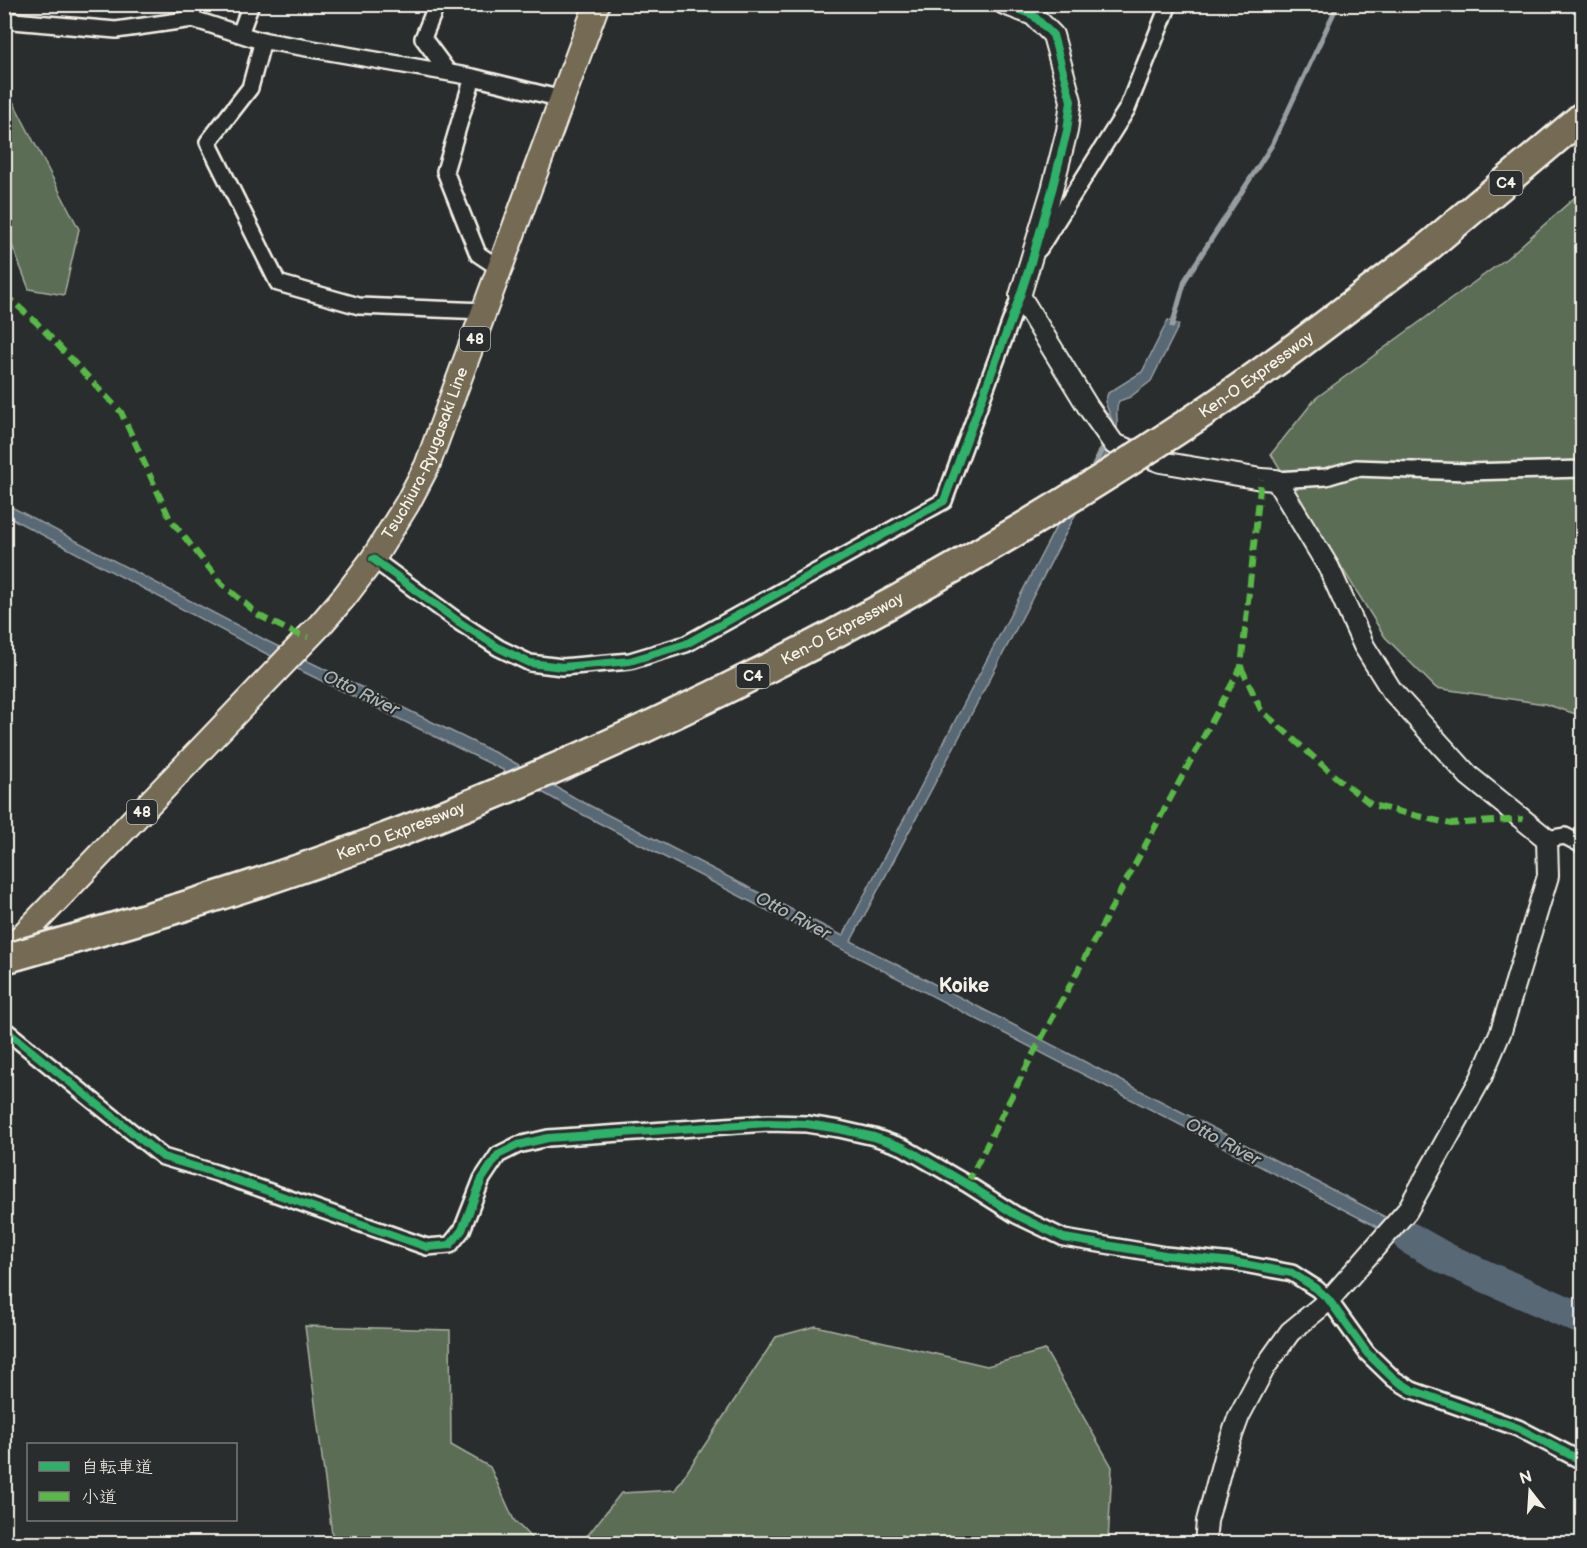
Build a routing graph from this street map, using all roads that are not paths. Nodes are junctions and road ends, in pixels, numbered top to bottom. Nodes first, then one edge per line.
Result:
1 (251, 4) edge
2 (437, 4) edge
3 (597, 4) edge
4 (1004, 4) edge
5 (1169, 4) edge
6 (13, 21) dead end
7 (240, 34) junction
8 (263, 40) junction
9 (448, 72) junction
10 (472, 77) junction
11 (562, 99) junction
12 (1582, 117) edge
13 (1032, 259) junction
14 (499, 268) junction
15 (1020, 296) junction
16 (485, 311) junction
17 (1582, 469) edge
18 (1276, 480) junction
19 (373, 559) junction
20 (1547, 839) junction
21 (1582, 845) edge
22 (4, 957) edge
23 (4, 1029) edge
24 (1329, 1300) junction
25 (1582, 1461) edge
26 (1205, 1544) edge

1 - 7 street
2 - 9 street
3 - 11 main road, Tsuchiura-Ryugasaki Line / 48
4 - 13 street
5 - 13 street
6 - 7 street
7 - 8 street
8 - 9 street
8 - 16 street
9 - 10 street
10 - 11 street
10 - 14 street
11 - 14 main road, Tsuchiura-Ryugasaki Line / 48
12 - 22 highway, Ken-O Expressway / C4, bridge
13 - 15 street
14 - 16 main road, Tsuchiura-Ryugasaki Line / 48
15 - 18 street
15 - 19 street
16 - 19 main road, Tsuchiura-Ryugasaki Line / 48
17 - 18 street
18 - 20 street
19 - 22 main road, Tsuchiura-Ryugasaki Line / 48
20 - 21 street
20 - 24 street
23 - 24 street
24 - 25 street
24 - 26 street

